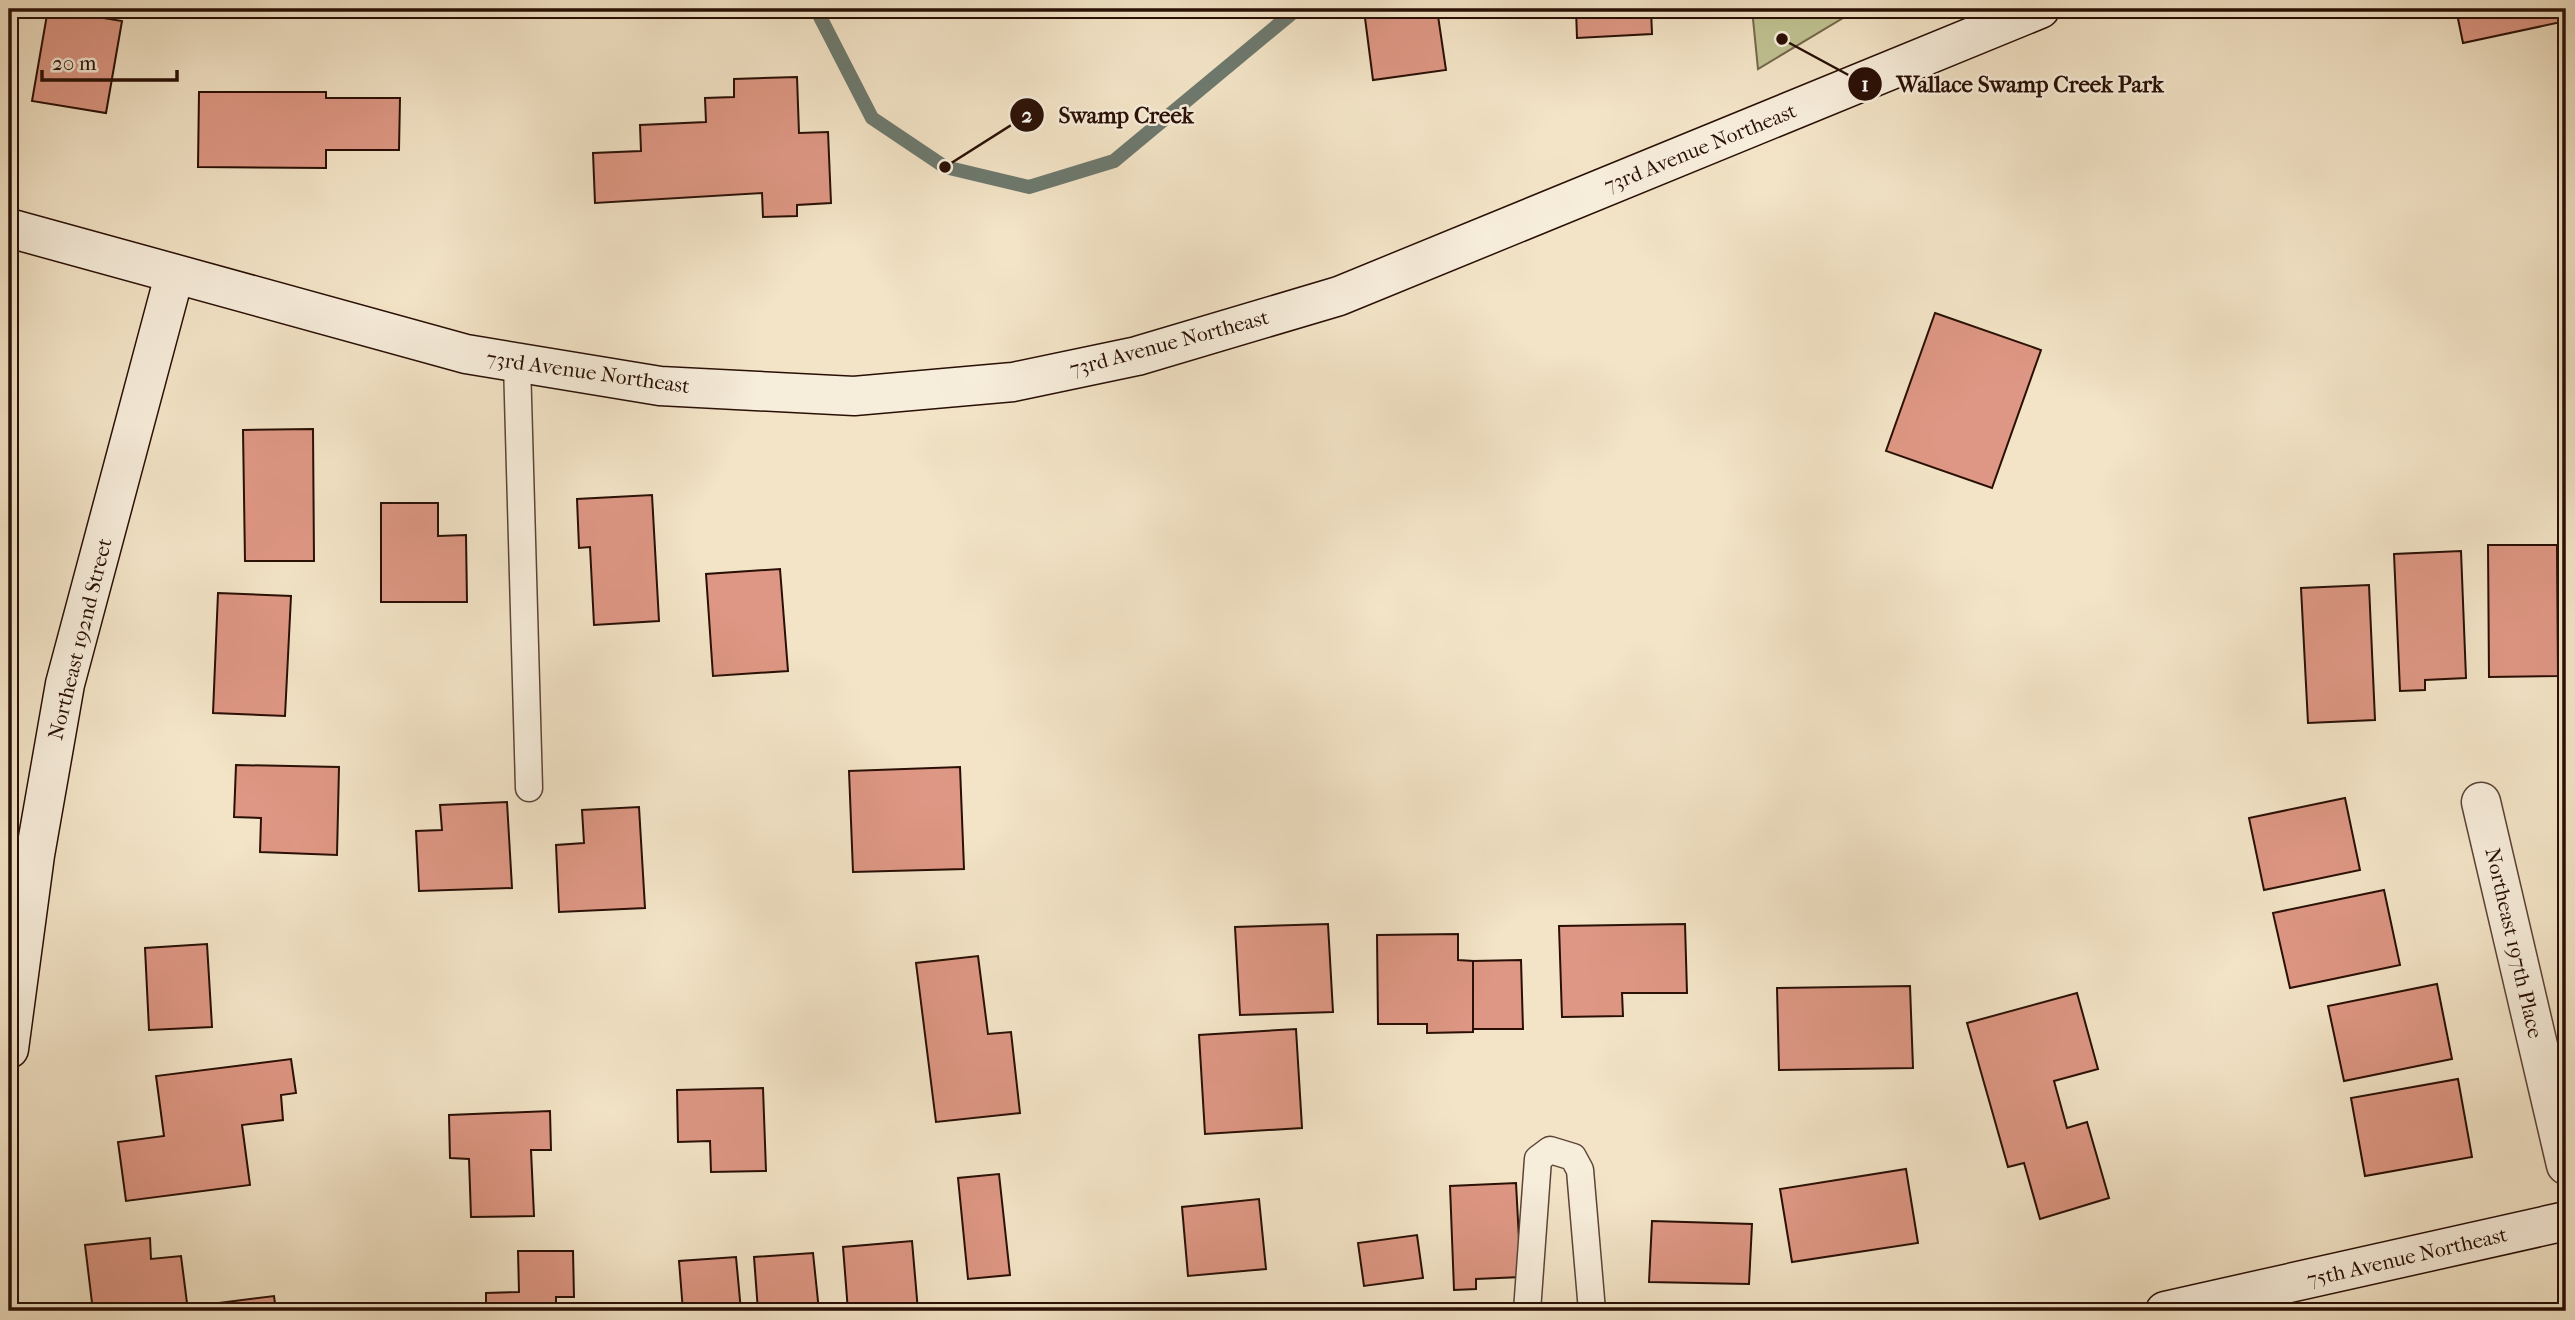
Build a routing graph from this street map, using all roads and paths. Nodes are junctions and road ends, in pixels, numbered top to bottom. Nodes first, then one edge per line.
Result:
1 (2040, 9) edge
2 (9, 228) edge
3 (174, 276) junction
4 (517, 363) junction
5 (529, 788) dead end
6 (2482, 802) dead end
7 (9, 1049) edge
8 (2566, 1165) edge
9 (2566, 1221) edge
10 (1527, 1311) edge
11 (1591, 1311) edge
12 (2165, 1311) edge

1 - 4 street, 73rd Avenue Northeast
2 - 3 street, 73rd Avenue Northeast
3 - 4 street, 73rd Avenue Northeast
3 - 7 street, Northeast 192nd Street
4 - 5 lane
6 - 8 street, Northeast 197th Place
9 - 12 street, 75th Avenue Northeast
10 - 11 lane

